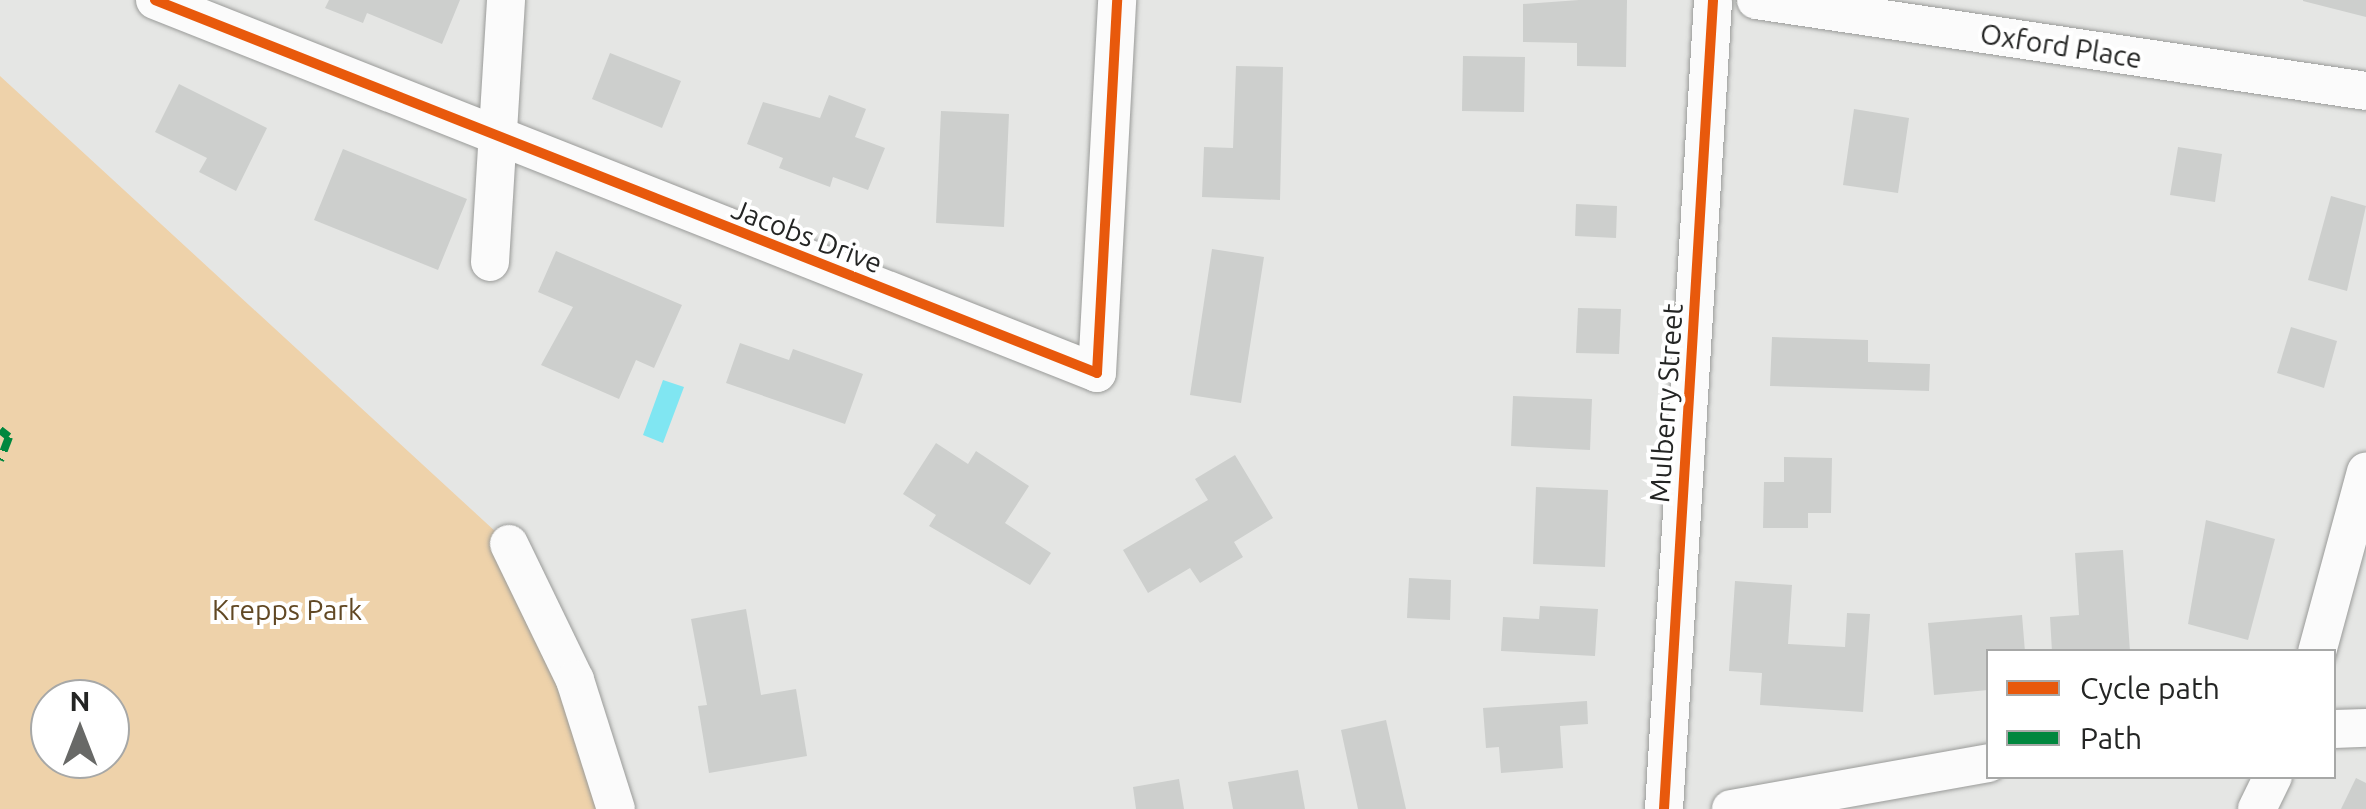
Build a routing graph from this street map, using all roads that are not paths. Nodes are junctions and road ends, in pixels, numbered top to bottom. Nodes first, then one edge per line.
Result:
1 (155, 0) edge
2 (506, 0) edge
3 (1118, 0) edge
4 (1714, 0) edge
5 (1756, 0) edge
6 (2366, 91) edge
7 (498, 139) junction
8 (490, 262) dead end
9 (2363, 495) edge
10 (509, 544) dead end
11 (2317, 649) edge
12 (2366, 728) edge
13 (2336, 730) edge
14 (1986, 763) edge
15 (2271, 779) edge
16 (616, 809) edge
17 (1664, 809) edge
18 (1731, 809) edge
19 (2256, 809) edge

1 - 7 street, Jacobs Drive
2 - 7 street
3 - 7 street, Jacobs Drive
4 - 17 street, Mulberry Street
5 - 6 street, Oxford Place
7 - 8 street
9 - 11 street
10 - 16 street
12 - 13 street
14 - 18 street
15 - 19 street

